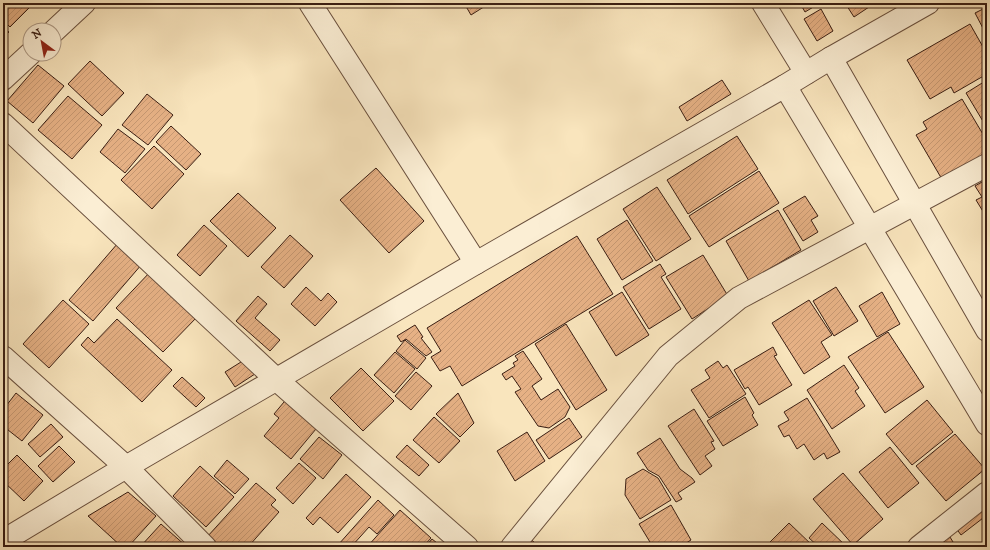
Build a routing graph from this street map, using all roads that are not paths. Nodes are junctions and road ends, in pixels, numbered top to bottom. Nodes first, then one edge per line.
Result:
1 (84, 3) edge
2 (310, 3) edge
3 (763, 3) edge
4 (928, 3) edge
5 (62, 24) edge
6 (831, 58) junction
7 (22, 61) edge
8 (806, 73) junction
9 (3, 79) edge
10 (785, 86) junction
11 (3, 124) edge
12 (987, 165) edge
13 (915, 204) junction
14 (870, 228) junction
15 (476, 263) junction
16 (987, 330) edge
17 (3, 357) edge
18 (277, 380) junction
19 (987, 424) edge
20 (126, 467) junction
21 (987, 493) edge
22 (3, 541) edge
23 (205, 547) edge
24 (466, 547) edge
25 (512, 547) edge
26 (919, 547) edge

1 - 5 street
2 - 15 street
3 - 8 street
4 - 6 street
6 - 8 street
6 - 13 street
7 - 9 street
8 - 10 street
10 - 14 street
10 - 15 street
11 - 18 street
12 - 13 street
13 - 14 street
13 - 16 street
14 - 19 street
14 - 25 street
15 - 18 street
17 - 20 street
18 - 20 street
18 - 24 street
20 - 22 street
20 - 23 street
21 - 26 street

